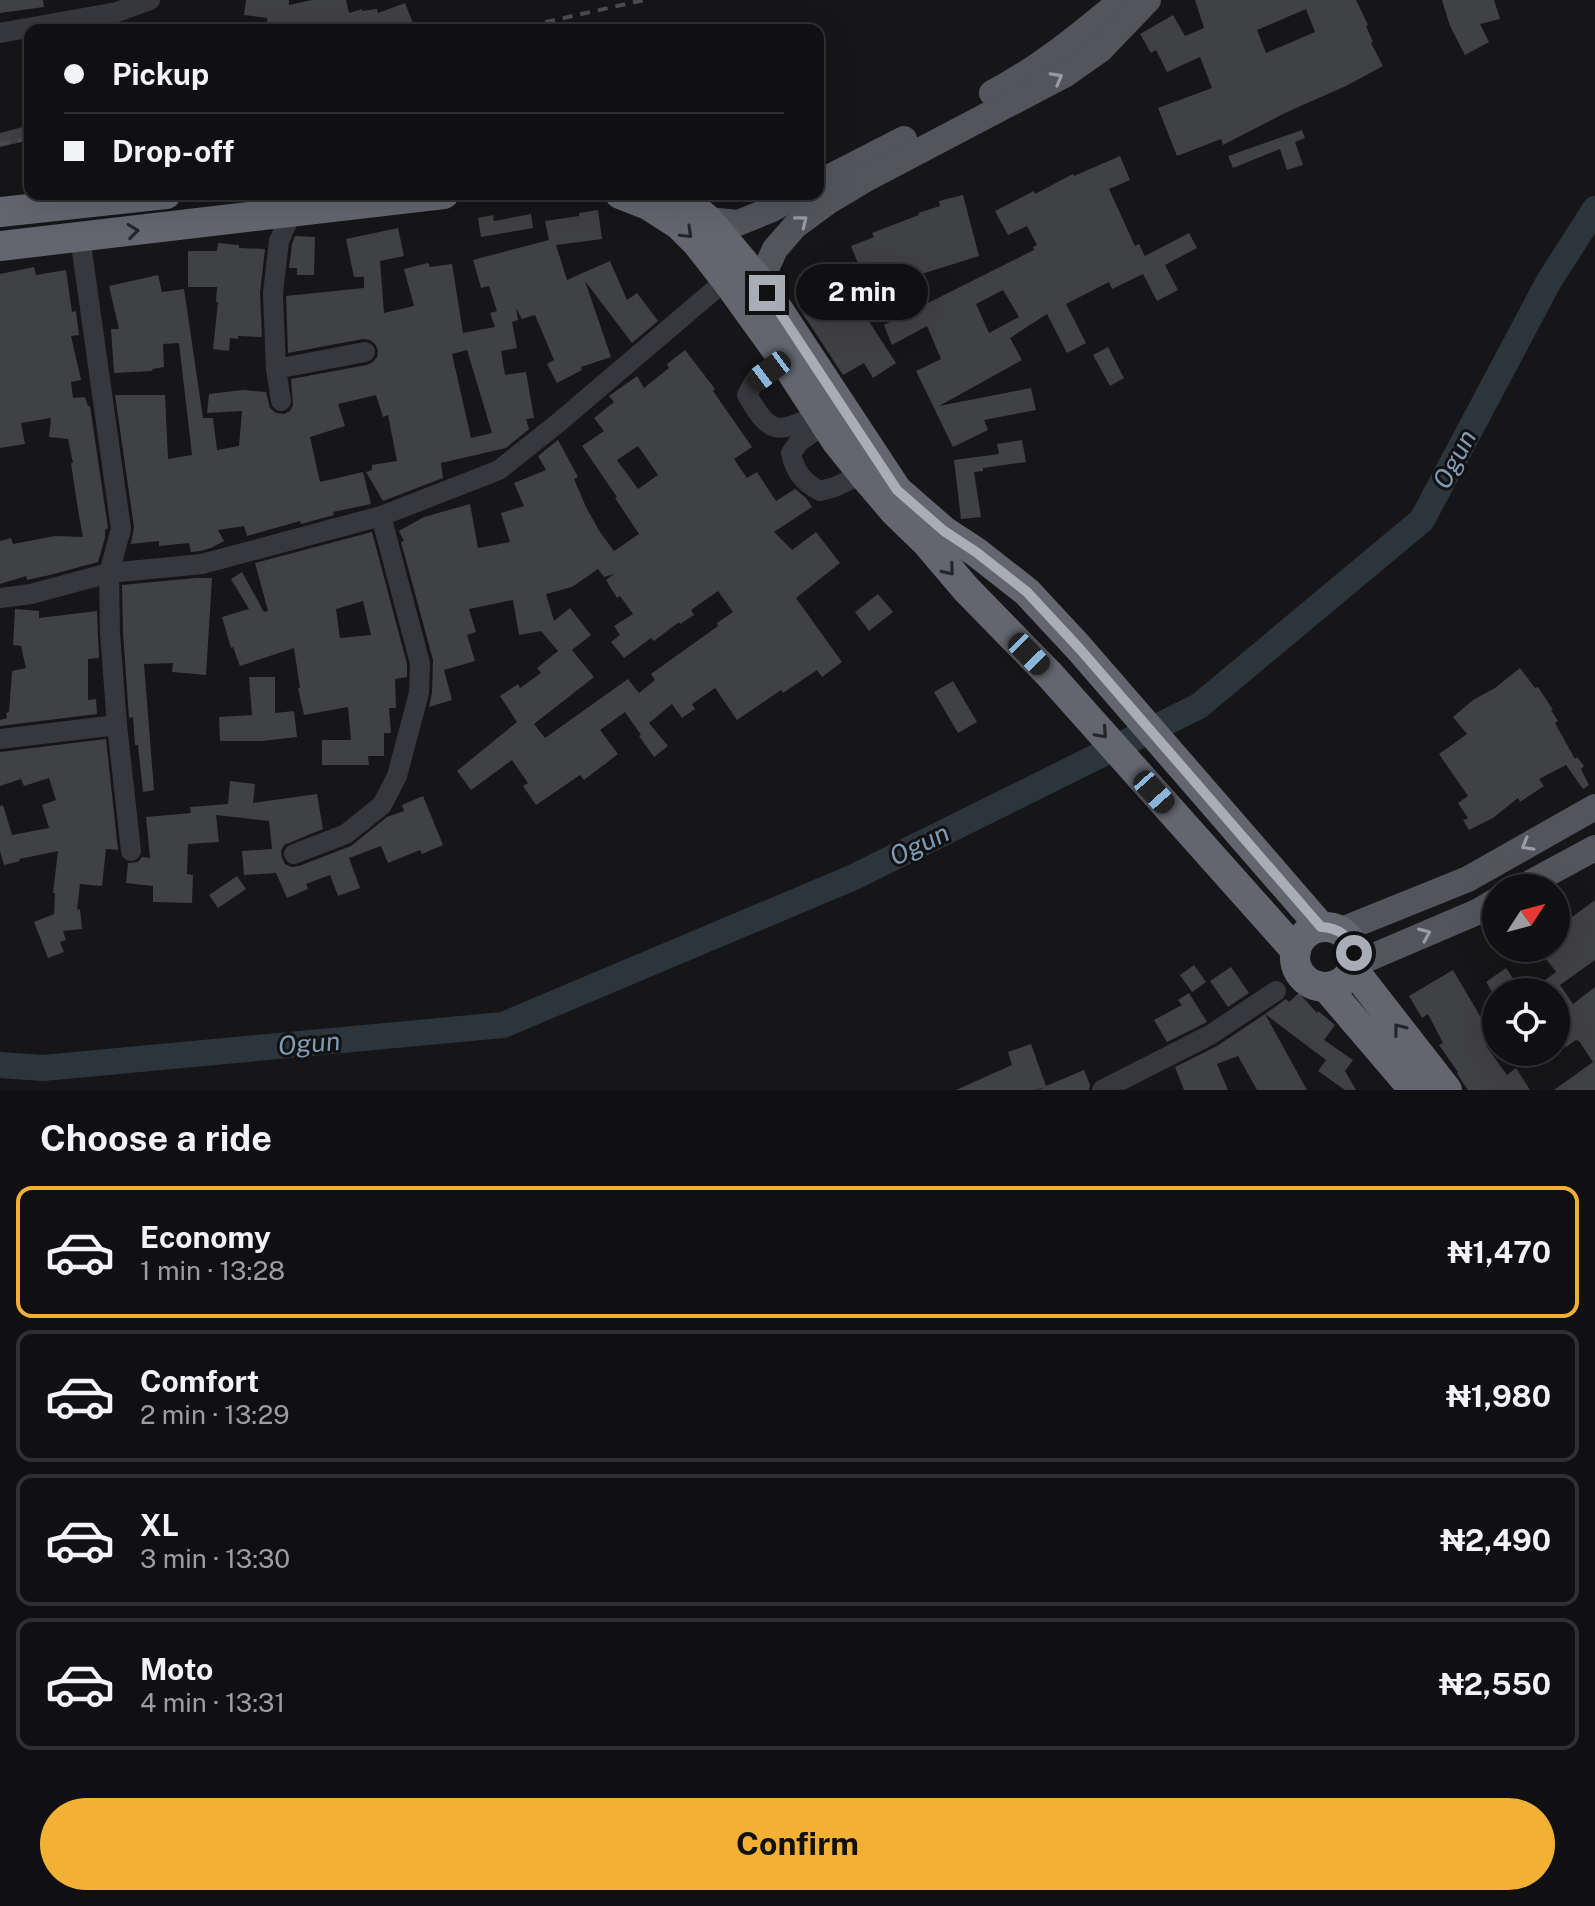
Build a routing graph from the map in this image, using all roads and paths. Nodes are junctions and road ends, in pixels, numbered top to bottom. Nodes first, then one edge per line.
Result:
1 (150, 0) edge
2 (1122, 0) edge
3 (1148, 0) edge
4 (50, 24) edge
5 (24, 29) edge
6 (0, 33) edge
7 (824, 180) edge
8 (111, 200) edge
9 (383, 200) edge
10 (635, 200) edge
11 (685, 200) edge
12 (788, 200) edge
13 (0, 212) edge
14 (292, 212) junction
15 (708, 220) junction
16 (80, 237) junction
17 (0, 246) edge
18 (726, 280) junction
19 (760, 282) junction
20 (365, 352) dead end
21 (783, 359) junction
22 (276, 369) junction
23 (281, 401) dead end
24 (822, 419) junction
25 (862, 474) junction
26 (381, 516) junction
27 (109, 573) junction
28 (0, 598) edge
29 (117, 725) junction
30 (0, 739) edge
31 (1595, 807) edge
32 (1595, 848) edge
33 (131, 851) dead end
34 (294, 854) dead end
35 (1547, 874) edge
36 (1482, 909) edge
37 (1330, 929) junction
38 (1296, 951) junction
39 (1353, 966) junction
40 (1326, 987) junction
41 (1276, 991) dead end
42 (1102, 1090) edge
43 (1414, 1090) edge
44 (1447, 1090) edge

1 - 4 street
2 - 7 main road
19 -> 3 main road
5 - 6 street
8 - 13 highway
9 - 14 highway
10 -> 18 highway
11 - 15 highway
12 - 15 main road
16 -> 14 highway
14 - 22 street
15 - 19 highway
16 - 17 highway
16 - 27 street
18 - 21 highway
18 - 26 street
19 - 37 highway
20 - 22 street
21 - 24 highway
21 - 24 street
22 - 23 street
24 - 25 highway
24 - 25 street
25 -> 38 highway
26 - 27 street
26 - 34 street
27 - 28 street
27 - 29 street
29 - 30 street
29 - 33 street
31 -> 37 main road
32 - 35 main road
39 -> 36 main road
37 - 38 highway
37 - 39 highway
38 - 40 highway
39 - 40 highway
44 -> 39 highway
40 - 43 highway
41 - 42 street

